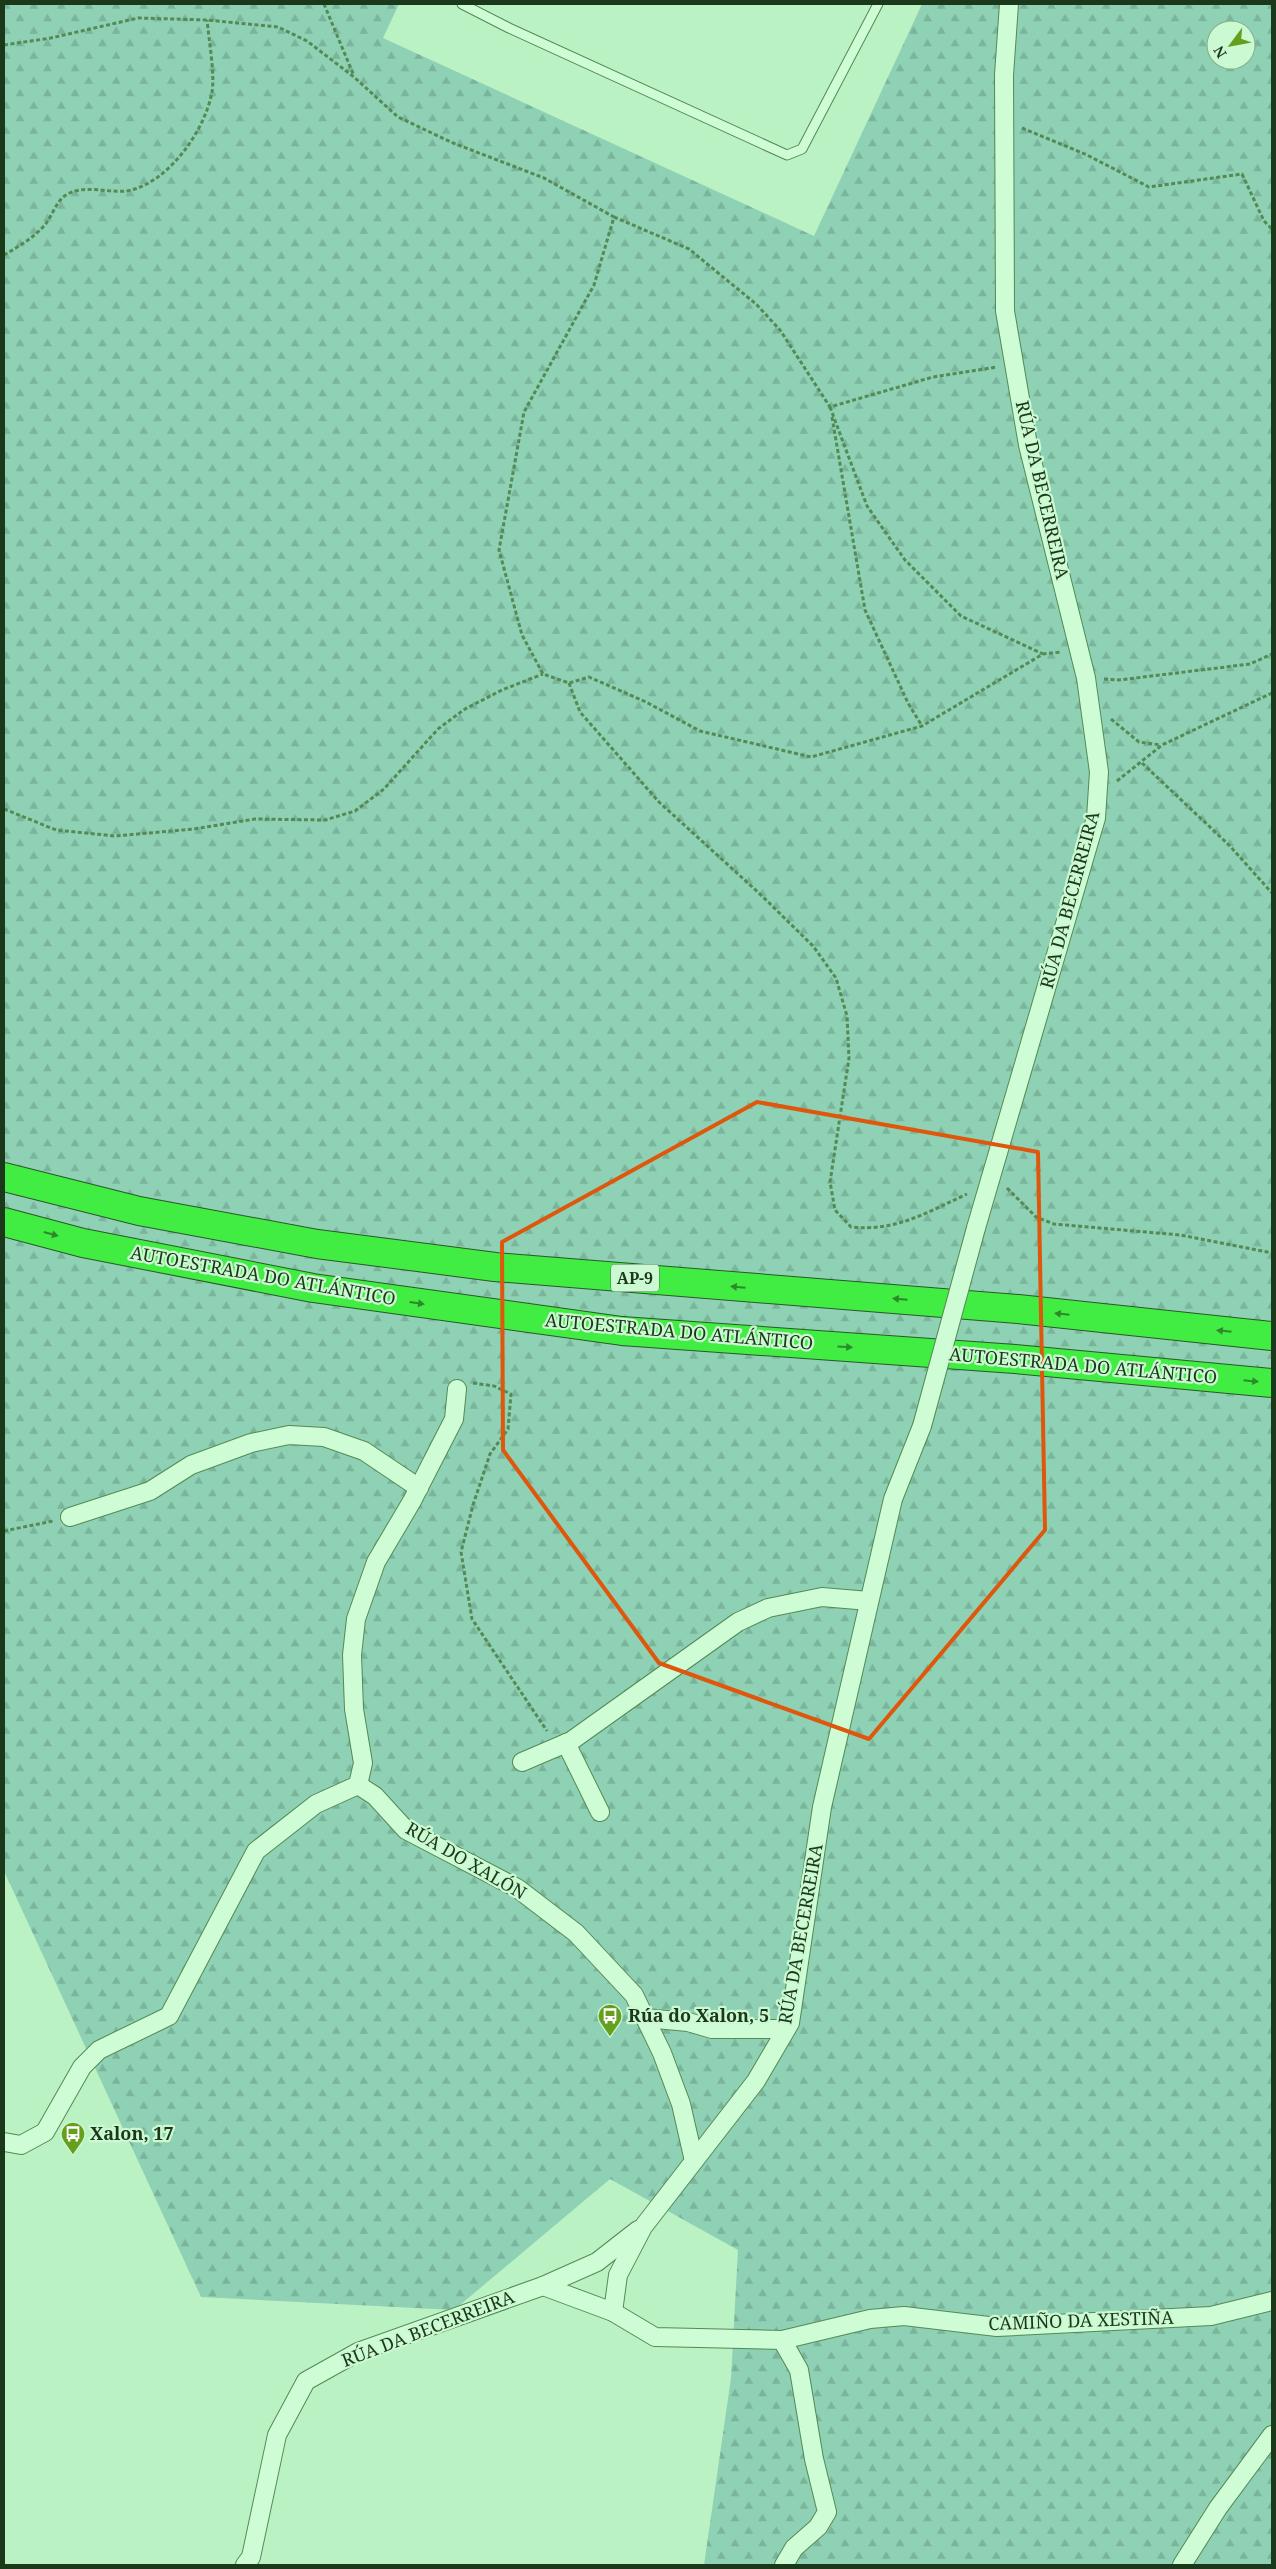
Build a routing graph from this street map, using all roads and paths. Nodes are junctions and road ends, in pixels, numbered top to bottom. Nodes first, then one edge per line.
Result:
1 (324, 4) edge
2 (462, 4) edge
3 (878, 4) edge
4 (1009, 4) edge
5 (207, 20) junction
6 (4, 45) edge
7 (354, 77) junction
8 (1005, 121) junction
9 (614, 217) junction
10 (1272, 230) edge
11 (4, 255) edge
12 (1014, 364) junction
13 (830, 407) junction
14 (1080, 650) junction
15 (1043, 654) junction
16 (1272, 654) edge
17 (543, 674) junction
18 (1086, 678) junction
19 (569, 683) junction
20 (1272, 693) edge
21 (1090, 701) junction
22 (922, 726) junction
23 (1162, 745) junction
24 (1142, 763) junction
25 (1097, 795) junction
26 (4, 809) edge
27 (1272, 892) edge
28 (4, 1177) edge
29 (991, 1178) junction
30 (4, 1222) edge
31 (1272, 1253) edge
32 (1272, 1336) edge
33 (1272, 1383) edge
34 (457, 1389) joint
35 (419, 1488) junction
36 (70, 1517) joint
37 (4, 1531) edge
38 (869, 1601) junction
39 (562, 1744) junction
40 (522, 1762) dead end
41 (358, 1784) junction
42 (600, 1812) dead end
43 (645, 2018) junction
44 (786, 2030) junction
45 (4, 2142) edge
46 (694, 2161) junction
47 (643, 2227) junction
48 (543, 2286) junction
49 (1272, 2301) edge
50 (613, 2312) junction
51 (782, 2340) junction
52 (1272, 2435) edge
53 (245, 2565) edge
54 (784, 2565) edge
55 (1182, 2565) edge

1 - 7 path
2 - 3 lane
4 - 8 street, RÚA DA BECERREIRA
5 - 6 path
5 - 7 path
5 - 11 path
7 - 9 path
8 - 10 path
8 - 12 street, RÚA DA BECERREIRA
9 - 13 path
9 - 17 path
12 - 13 path
12 - 14 street, RÚA DA BECERREIRA
13 - 15 path
13 - 22 path
14 - 15 path
14 - 18 street, RÚA DA BECERREIRA
15 - 22 path
16 - 18 path
17 - 19 path
17 - 26 path
18 - 21 street, RÚA DA BECERREIRA
19 - 22 path
19 - 29 path
20 - 23 path
21 - 23 path
21 - 25 street, RÚA DA BECERREIRA
23 - 24 path
24 - 25 path
24 - 27 path
25 - 29 street, RÚA DA BECERREIRA
32 -> 28 highway, AP-9
29 - 31 path
29 - 38 street, RÚA DA BECERREIRA, bridge
30 -> 33 highway, AUTOESTRADA DO ATLÁNTICO
34 - 35 street
34 - 39 path
35 - 36 street
35 - 41 street
36 - 37 path
38 - 39 street
38 - 44 street, RÚA DA BECERREIRA
39 - 40 street
39 - 42 street
41 - 43 street, RÚA DO XALÓN
41 - 45 street
43 - 44 street
43 - 46 street, RÚA DO XALÓN
44 - 46 street, RÚA DA BECERREIRA
46 - 47 street, RÚA DA BECERREIRA
47 - 48 street, RÚA DA BECERREIRA
47 - 50 street, RÚA DA BECERREIRA
48 - 50 street, CAMIÑO DA XESTIÑA
48 - 53 street, RÚA DA BECERREIRA
49 - 51 street, CAMIÑO DA XESTIÑA
50 - 51 street, CAMIÑO DA XESTIÑA
51 - 54 street
52 - 55 street

